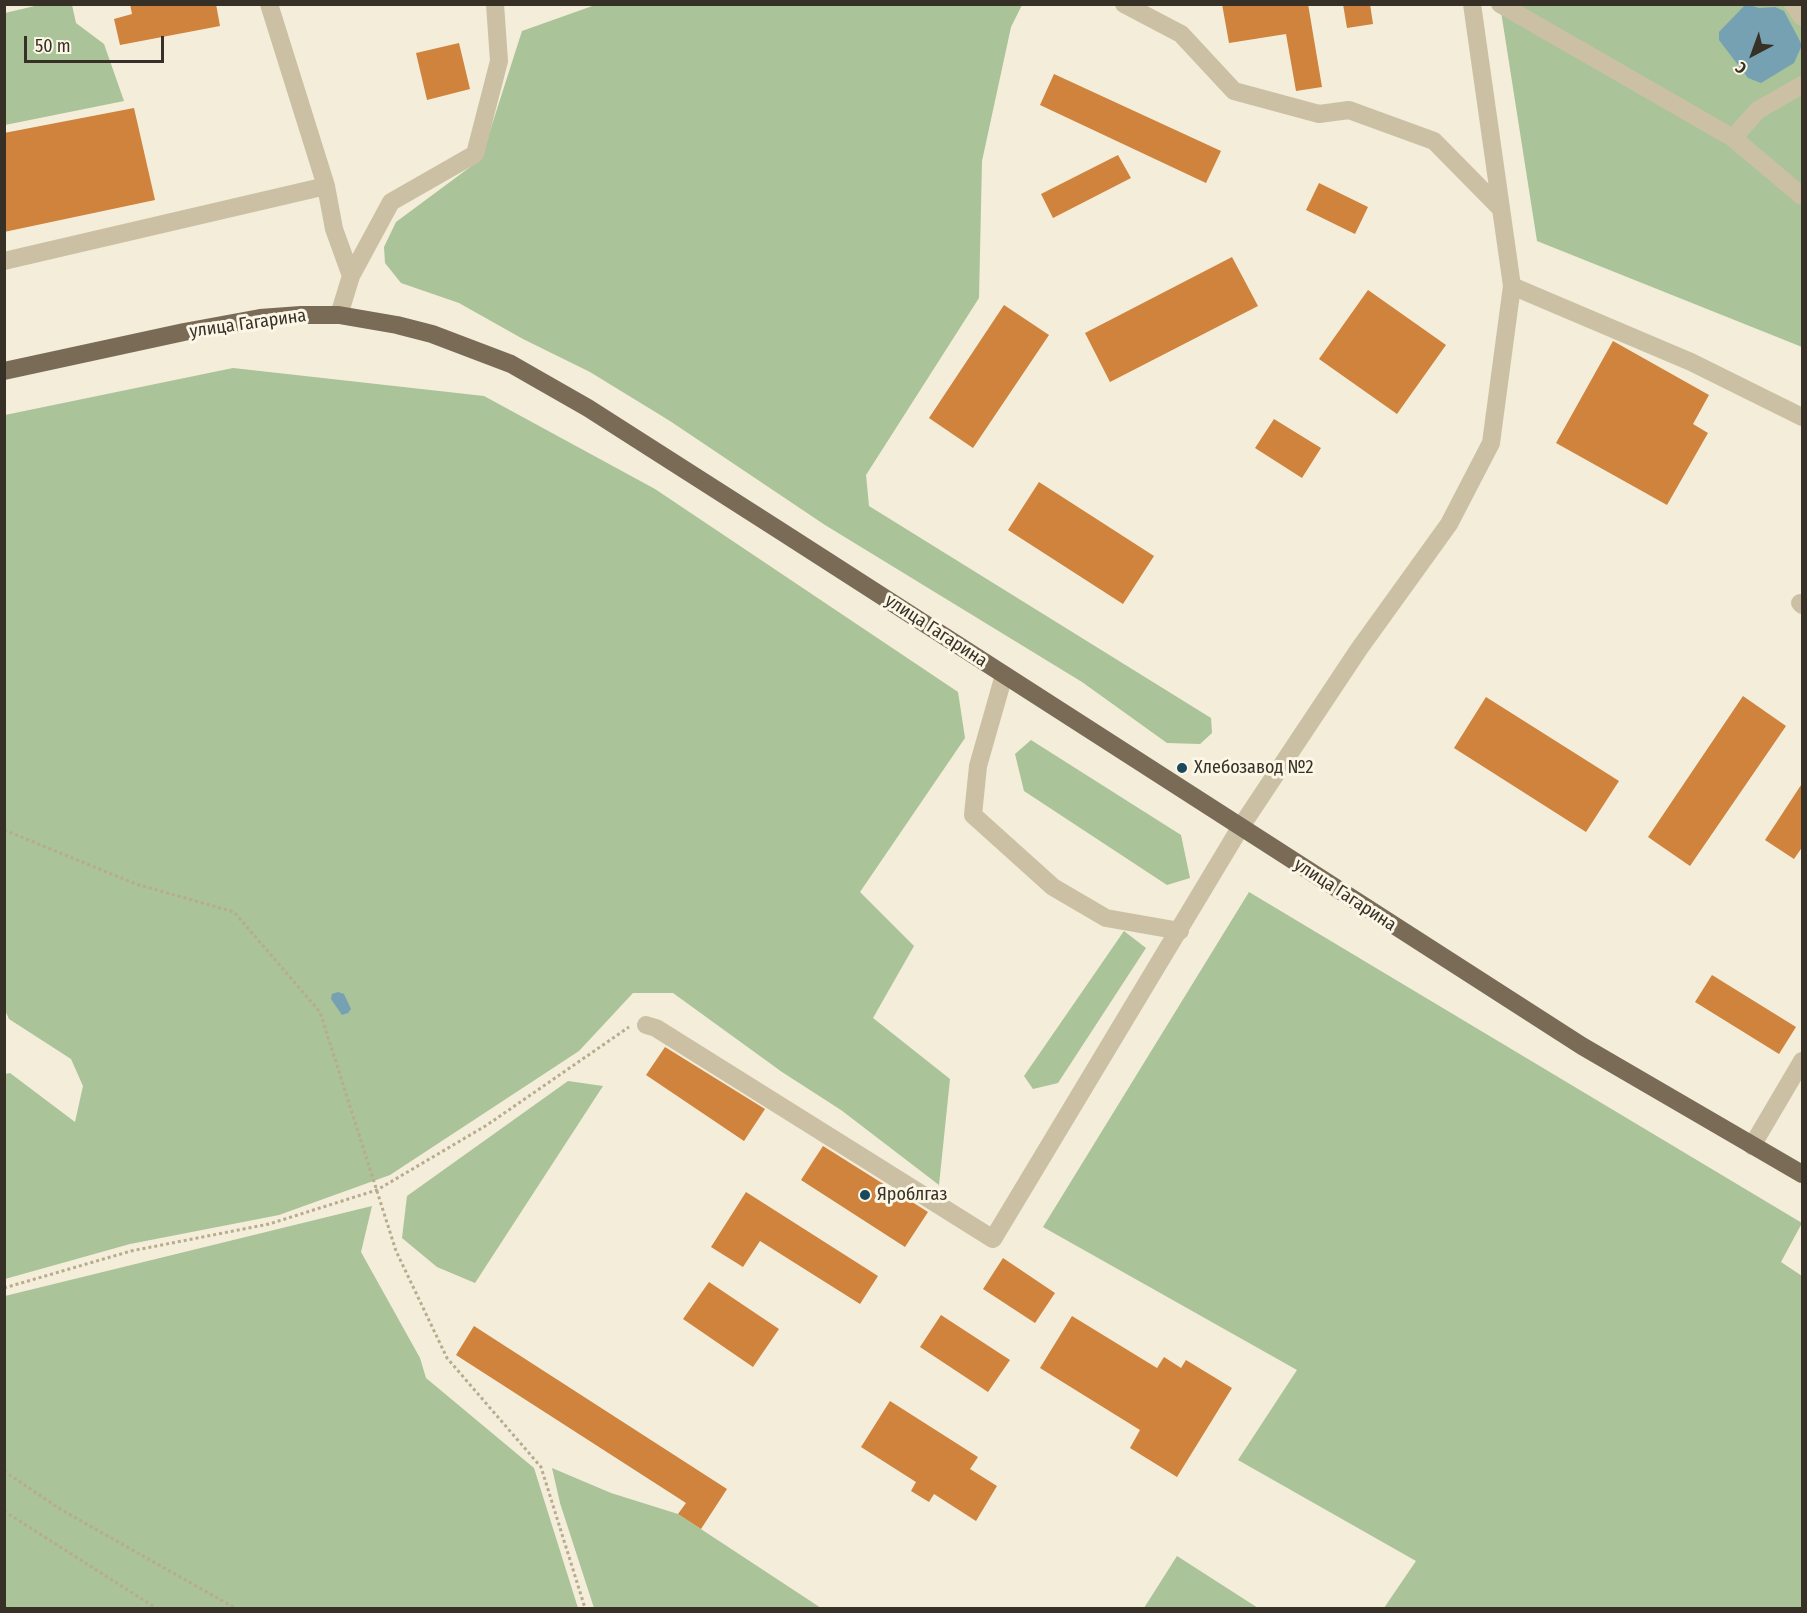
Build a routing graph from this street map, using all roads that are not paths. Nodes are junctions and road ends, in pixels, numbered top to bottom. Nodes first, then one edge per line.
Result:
1 (270, 4) edge
2 (495, 4) edge
3 (1124, 4) edge
4 (1472, 4) edge
5 (1500, 4) edge
6 (1793, 4) edge
7 (1803, 17) edge
8 (1803, 85) edge
9 (1733, 138) junction
10 (326, 186) junction
11 (1803, 196) edge
12 (1501, 209) junction
13 (4, 261) edge
14 (351, 276) junction
15 (1512, 286) junction
16 (339, 315) junction
17 (4, 371) edge
18 (1803, 417) edge
19 (1004, 675) junction
20 (1240, 828) junction
21 (1180, 931) junction
22 (640, 1024) road end
23 (1803, 1061) edge
24 (1752, 1146) junction
25 (1803, 1174) edge

1 - 10 street
2 - 14 street
3 - 12 street
4 - 12 street
5 - 9 street
6 - 7 street
8 - 9 street
9 - 11 street
10 - 13 street
10 - 14 street
12 - 15 street
14 - 16 street
15 - 18 street
15 - 20 street
16 - 17 main road, улица Гагарина
16 - 19 main road, улица Гагарина
19 - 20 main road, улица Гагарина
19 - 21 street
20 - 21 street
20 - 24 main road, улица Гагарина
21 - 22 street
23 - 24 street
24 - 25 main road, улица Гагарина

